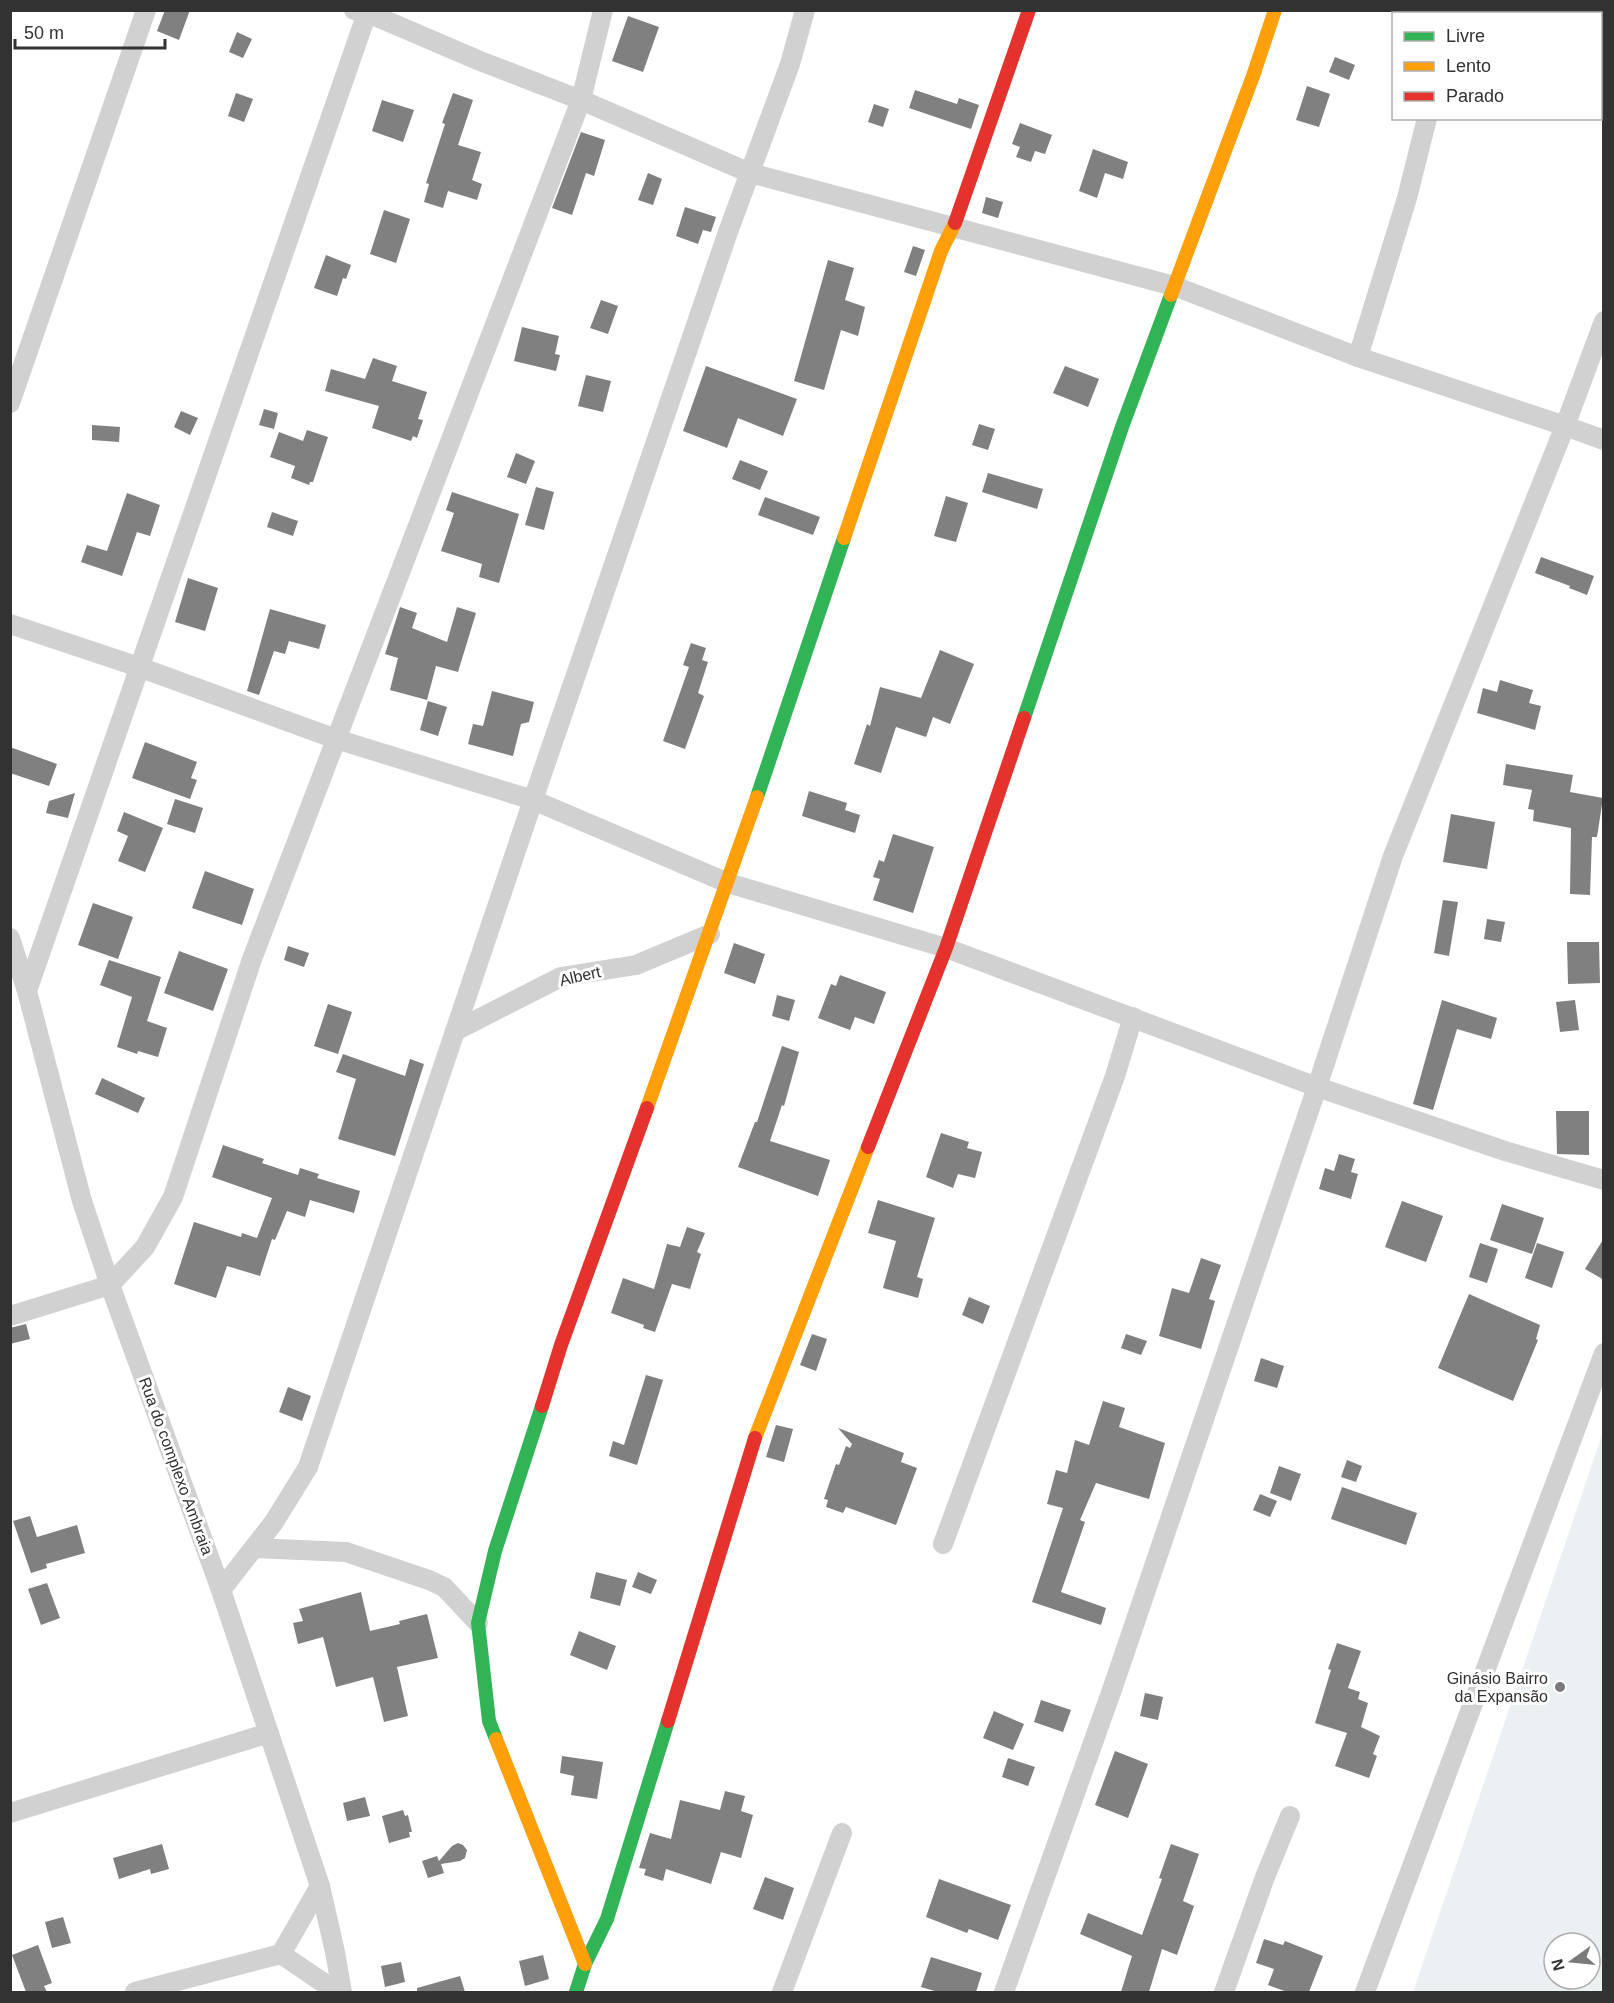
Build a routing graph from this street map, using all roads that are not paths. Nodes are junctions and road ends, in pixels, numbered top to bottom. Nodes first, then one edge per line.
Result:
1 (146, 10) edge
2 (603, 10) edge
3 (805, 10) edge
4 (1029, 10) edge
5 (1275, 10) edge
6 (363, 11) edge
7 (581, 100) junction
8 (1426, 120) edge
9 (750, 173) junction
10 (953, 228) junction
11 (1174, 286) junction
12 (1604, 321) edge
13 (1358, 357) junction
14 (10, 403) edge
15 (1566, 426) junction
16 (1604, 441) edge
17 (10, 624) edge
18 (140, 667) junction
19 (336, 739) junction
20 (533, 800) junction
21 (728, 883) junction
22 (710, 934) junction
23 (10, 938) edge
24 (946, 948) junction
25 (27, 992) junction
26 (1133, 1017) junction
27 (455, 1031) junction
28 (1317, 1087) junction
29 (1604, 1180) edge
30 (110, 1285) junction
31 (10, 1316) edge
32 (1604, 1353) edge
33 (943, 1544) dead end
34 (254, 1548) junction
35 (221, 1590) junction
36 (478, 1623) junction
37 (269, 1733) junction
38 (10, 1813) edge
39 (1290, 1816) dead end
40 (842, 1833) dead end
41 (320, 1886) junction
42 (281, 1954) junction
43 (585, 1964) junction
44 (135, 1992) edge
45 (337, 1992) edge
46 (342, 1992) edge
47 (576, 1992) edge
48 (782, 1992) edge
49 (1004, 1992) edge
50 (1224, 1992) edge
51 (1365, 1992) edge

1 - 14 street
2 - 7 street
3 - 9 street
4 - 10 street
5 - 11 street
6 - 7 street
6 - 18 street
7 - 9 street
7 - 19 street
8 - 13 street
9 - 10 street
9 - 20 street
10 - 11 street
10 - 21 street
11 - 13 street
11 - 24 street
12 - 15 street
13 - 15 street
15 - 16 street
15 - 28 street
17 - 18 street
18 - 19 street
18 - 25 street
19 - 20 street
19 - 30 street
20 - 21 street
20 - 27 street
21 - 22 street
21 - 24 street
22 - 27 street, Albert
22 - 36 street
23 - 25 street, Rua do complexo Ambraia
24 - 26 street
24 - 43 street
25 - 30 street, Rua do complexo Ambraia
26 - 28 street
26 - 33 street
27 - 34 street
28 - 29 street
28 - 49 street
30 - 31 street
30 - 35 street, Rua do complexo Ambraia
32 - 51 street
34 - 35 street
34 - 36 street
35 - 37 street, Rua do complexo Ambraia
36 - 43 street
37 - 38 street
37 - 41 street, Rua do complexo Ambraia
39 - 50 street
40 - 48 street
41 - 42 street
41 - 46 street, Rua do complexo Ambraia
42 - 44 street
42 - 45 street
43 - 47 street

